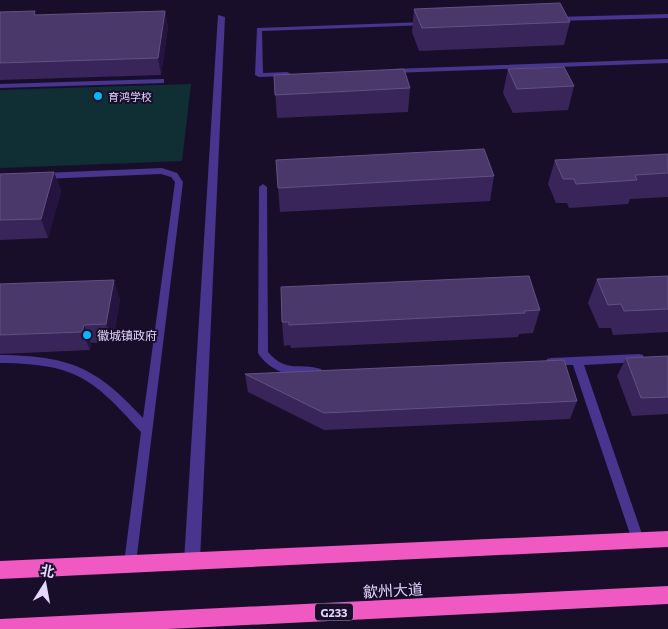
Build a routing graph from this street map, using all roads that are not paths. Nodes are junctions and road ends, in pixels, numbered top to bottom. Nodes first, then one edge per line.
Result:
1 (668, 16) edge
2 (221, 17) dead end
3 (548, 20) edge
4 (439, 23) edge
5 (668, 61) edge
6 (379, 71) edge
7 (299, 74) edge
8 (161, 81) dead end
9 (0, 86) edge
10 (29, 176) edge
11 (263, 187) dead end
12 (650, 357) edge
13 (0, 359) edge
14 (577, 360) junction
15 (538, 362) edge
16 (329, 372) edge
17 (147, 430) junction
18 (668, 539) edge
19 (638, 540) junction
20 (192, 561) junction
21 (130, 563) junction
22 (0, 570) edge
23 (668, 595) edge
24 (0, 628) edge

1 - 3 lane
2 - 20 street
4 - 7 lane
5 - 6 lane
8 - 9 lane
10 - 17 lane
11 - 16 lane
12 - 14 lane
13 - 17 lane
14 - 15 lane
14 - 19 lane
17 - 21 lane
18 - 19 highway
19 - 20 highway
20 - 21 highway
21 - 22 highway
23 - 24 highway, 歙州大道 / G233

